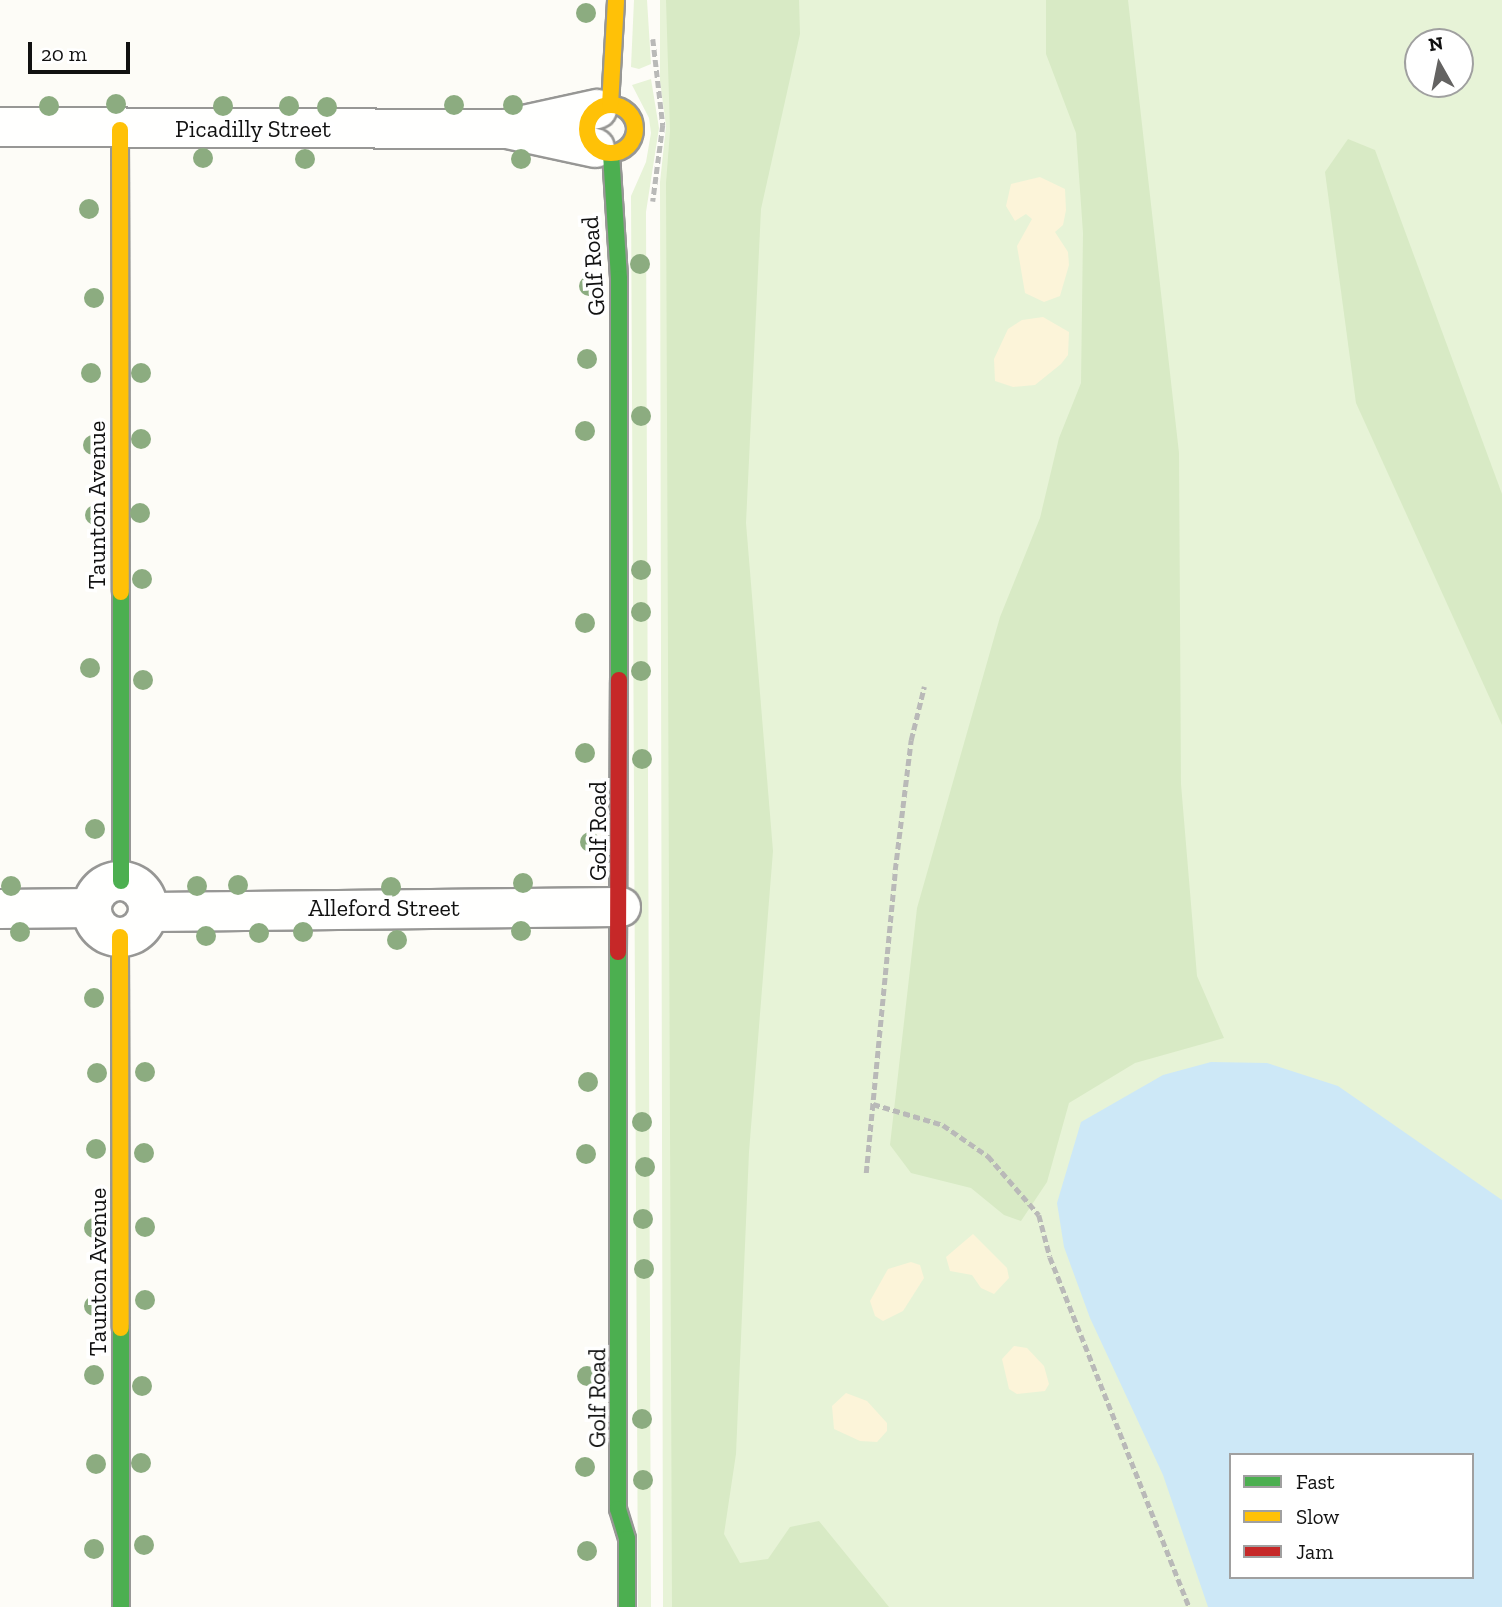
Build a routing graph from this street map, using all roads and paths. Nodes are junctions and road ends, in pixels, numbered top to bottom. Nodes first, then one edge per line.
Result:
1 (616, 0) edge
2 (603, 107) junction
3 (0, 127) edge
4 (507, 129) junction
5 (120, 130) junction
6 (603, 150) junction
7 (925, 687) dead end
8 (121, 881) junction
9 (92, 908) junction
10 (621, 908) junction
11 (0, 909) edge
12 (148, 912) junction
13 (120, 937) junction
14 (873, 1104) junction
15 (866, 1173) dead end
16 (618, 1509) junction
17 (605, 1538) dead end
18 (121, 1607) edge
19 (627, 1607) edge
20 (1189, 1607) edge

1 - 2 street
2 - 4 street, Picadilly Street
2 - 6 street
2 - 6 street
3 - 5 street, Picadilly Street
4 - 5 street, Picadilly Street
4 - 6 street, Picadilly Street
5 - 8 street, Taunton Avenue
6 - 10 street, Golf Road
7 - 14 path
8 - 9 street
8 - 12 street
9 - 11 street
9 - 13 street
10 - 12 street, Alleford Street
10 - 16 street, Golf Road
12 - 13 street
13 - 18 street, Taunton Avenue
14 - 15 path
14 - 20 path
16 - 17 street, Golf Road
16 - 19 street, Golf Road

